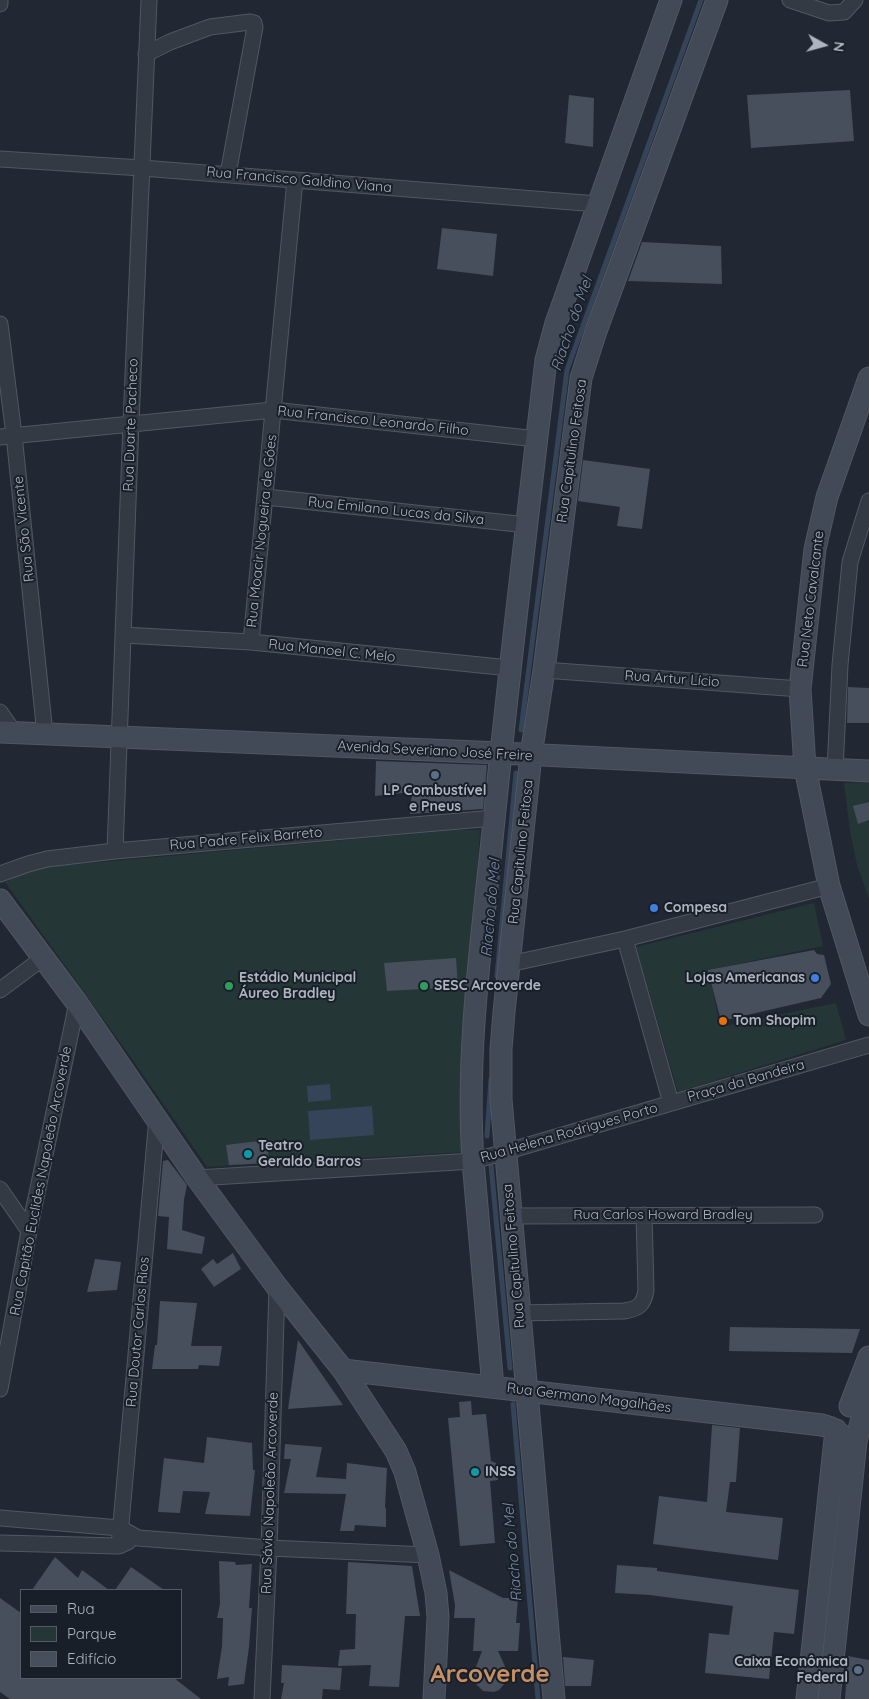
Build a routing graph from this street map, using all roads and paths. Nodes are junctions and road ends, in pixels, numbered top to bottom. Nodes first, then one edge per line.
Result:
1 (0, 0) edge
2 (149, 0) edge
3 (671, 0) edge
4 (717, 0) edge
5 (790, 0) edge
6 (855, 0) edge
7 (0, 4) edge
8 (146, 54) junction
9 (0, 159) edge
10 (142, 168) junction
11 (228, 174) junction
12 (294, 180) junction
13 (598, 204) junction
14 (0, 324) edge
15 (869, 378) edge
16 (273, 410) junction
17 (131, 422) junction
18 (7, 436) edge
19 (537, 439) junction
20 (266, 497) junction
21 (869, 501) edge
22 (527, 525) junction
23 (123, 635) junction
24 (251, 642) junction
25 (510, 668) junction
26 (544, 670) junction
27 (800, 689) junction
28 (0, 712) edge
29 (7, 732) edge
30 (45, 734) junction
31 (118, 737) junction
32 (501, 753) junction
33 (531, 755) junction
34 (805, 768) junction
35 (835, 770) junction
36 (869, 771) edge
37 (494, 818) junction
38 (115, 851) junction
39 (0, 874) edge
40 (829, 886) junction
41 (0, 900) edge
42 (624, 939) junction
43 (43, 958) junction
44 (509, 964) junction
45 (0, 990) edge
46 (77, 1003) junction
47 (869, 1015) edge
48 (869, 1045) edge
49 (672, 1103) junction
50 (156, 1118) junction
51 (505, 1152) junction
52 (473, 1160) junction
53 (198, 1178) junction
54 (0, 1189) edge
55 (644, 1215) junction
56 (815, 1215) dead end
57 (512, 1216) junction
58 (29, 1231) junction
59 (277, 1287) junction
60 (519, 1313) junction
61 (869, 1358) edge
62 (343, 1370) junction
63 (493, 1387) junction
64 (0, 1388) edge
65 (525, 1390) junction
66 (869, 1392) edge
67 (836, 1430) junction
68 (853, 1464) junction
69 (0, 1518) edge
70 (120, 1528) junction
71 (138, 1538) junction
72 (0, 1543) edge
73 (119, 1546) junction
74 (269, 1548) junction
75 (428, 1555) junction
76 (820, 1571) junction
77 (841, 1573) junction
78 (262, 1699) edge
79 (434, 1699) edge
80 (554, 1699) edge
81 (807, 1699) edge
82 (829, 1699) edge

1 - 7 street
2 - 8 street, Rua Duarte Pacheco
3 - 13 street
4 - 26 street, Rua Capitulino Feitosa
5 - 6 street
8 - 10 street, Rua Duarte Pacheco
8 - 11 street
9 - 10 street, Rua Francisco Galdino Viana
10 - 11 street, Rua Francisco Galdino Viana
10 - 17 street, Rua Duarte Pacheco
11 - 12 street, Rua Francisco Galdino Viana
12 - 13 street, Rua Francisco Galdino Viana
12 - 16 street, Rua Moacir Nogueira de Góes
13 - 19 street
14 - 18 street, Rua São Vicente
15 - 27 street, Rua Neto Cavalcante
16 - 17 street, Rua Francisco Leonardo Filho
16 - 19 street, Rua Francisco Leonardo Filho
16 - 20 street, Rua Moacir Nogueira de Góes
17 - 18 street, Rua Francisco Leonardo Filho
17 - 23 street, Rua Duarte Pacheco
18 - 30 street, Rua São Vicente
19 - 22 street
20 - 22 street, Rua Emilano Lucas da Silva
20 - 24 street, Rua Moacir Nogueira de Góes
21 - 35 street
22 - 25 street
23 - 24 street, Rua Manoel C. Melo
23 - 31 street, Rua Duarte Pacheco
24 - 25 street, Rua Manoel C. Melo
25 - 32 street
26 - 27 street, Rua Artur Lício
26 - 33 street, Rua Capitulino Feitosa
27 - 34 street, Rua Neto Cavalcante
28 - 29 street
29 - 30 street, Avenida Severiano José Freire
30 - 31 street, Avenida Severiano José Freire
31 - 32 street, Avenida Severiano José Freire
31 - 38 street, Rua Duarte Pacheco
32 - 33 street, Avenida Severiano José Freire
32 - 37 street
33 - 34 street, Avenida Severiano José Freire
33 - 44 street, Rua Capitulino Feitosa
34 - 35 street, Avenida Severiano José Freire
34 - 40 street
35 - 36 street, Avenida Severiano José Freire
37 - 38 street, Rua Padre Felix Barreto
37 - 52 street
38 - 39 street, Rua Padre Felix Barreto
40 - 42 street
40 - 47 street
41 - 43 street
42 - 44 street
42 - 49 street, Praça da Bandeira
43 - 45 street
43 - 46 street
44 - 51 street, Rua Capitulino Feitosa
46 - 50 street
46 - 58 street, Rua Capitão Euclides Napoleão Arcoverde
48 - 49 street, Praça da Bandeira
49 - 51 street, Rua Helena Rodrigues Porto
50 - 53 street
50 - 70 street, Rua Doutor Carlos Rios
51 - 52 street, Rua Helena Rodrigues Porto
51 - 57 street, Rua Capitulino Feitosa
52 - 53 street, Rua Helena Rodrigues Porto
52 - 63 street
53 - 59 street
54 - 58 street
55 - 56 street, Rua Carlos Howard Bradley
55 - 57 street, Rua Carlos Howard Bradley
55 - 60 street
57 - 60 street, Rua Capitulino Feitosa
58 - 64 street, Rua Capitão Euclides Napoleão Arcoverde
59 - 62 street
59 - 74 street, Rua Sávio Napoleão Arcoverde
60 - 65 street, Rua Capitulino Feitosa
61 - 67 street
62 - 63 street, Rua Germano Magalhães
62 - 75 street
63 - 65 street, Rua Germano Magalhães
65 - 67 street, Rua Germano Magalhães
65 - 80 street, Rua Capitulino Feitosa
66 - 68 street
67 - 68 street
67 - 76 street
68 - 77 street
69 - 70 street
70 - 71 street
70 - 73 street, Rua Doutor Carlos Rios
71 - 73 street
71 - 74 street
72 - 73 street
74 - 75 street
74 - 78 street, Rua Sávio Napoleão Arcoverde
75 - 79 street
76 - 77 street
76 - 81 street
77 - 82 street

